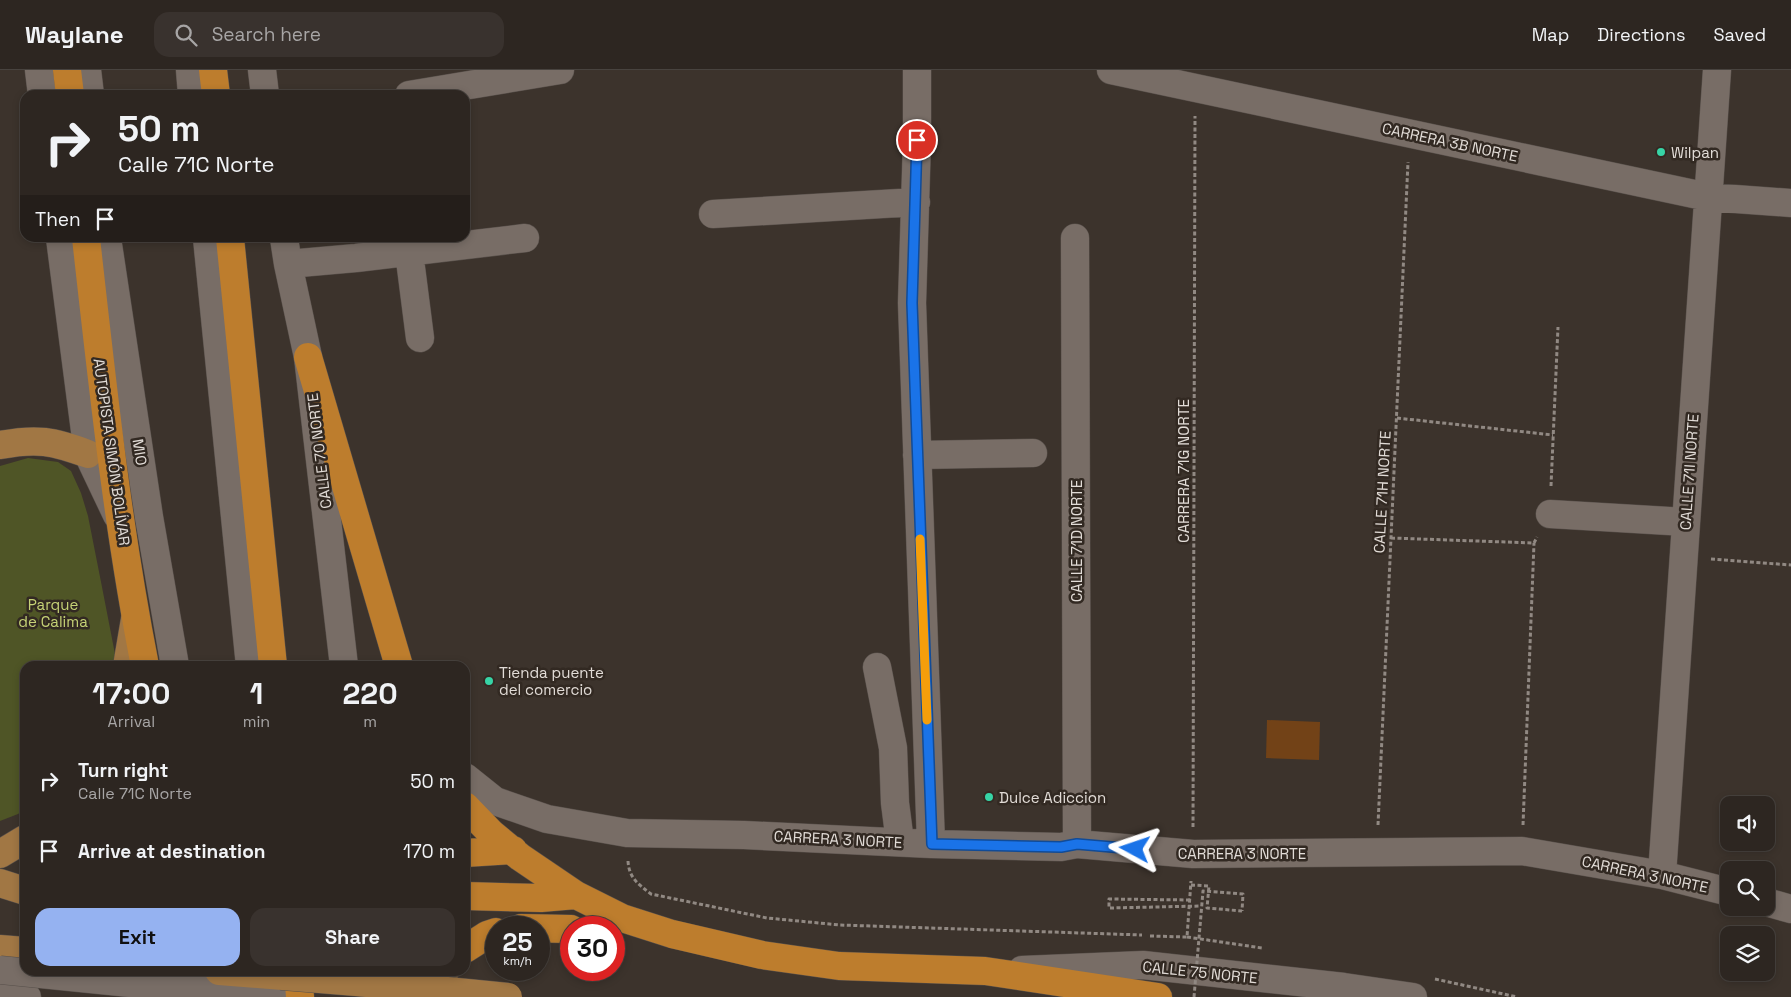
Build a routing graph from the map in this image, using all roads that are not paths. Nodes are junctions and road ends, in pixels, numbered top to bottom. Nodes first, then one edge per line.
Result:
1 (39, 70) edge
2 (67, 70) edge
3 (87, 70) edge
4 (190, 70) edge
5 (213, 70) edge
6 (262, 70) edge
7 (560, 70) edge
8 (917, 70) edge
9 (1111, 70) edge
10 (1717, 70) edge
11 (41, 90) edge
12 (69, 90) edge
13 (89, 90) edge
14 (192, 90) edge
15 (215, 90) edge
16 (264, 90) edge
17 (439, 90) edge
18 (1708, 197) junction
19 (916, 202) junction
20 (1791, 203) edge
21 (712, 214) dead end
22 (525, 238) dead end
23 (1075, 238) dead end
24 (61, 242) edge
25 (86, 242) edge
26 (108, 242) edge
27 (207, 242) edge
28 (230, 242) edge
29 (285, 242) edge
30 (409, 252) junction
31 (288, 264) junction
32 (420, 338) dead end
33 (308, 357) junction
34 (0, 445) edge
35 (1033, 453) dead end
36 (88, 454) junction
37 (917, 455) junction
38 (1550, 514) road end
39 (120, 521) junction
40 (1686, 522) junction
41 (135, 619) junction
42 (128, 661) edge
43 (144, 661) edge
44 (174, 661) edge
45 (249, 661) edge
46 (272, 661) edge
47 (343, 661) edge
48 (398, 661) edge
49 (877, 667) dead end
50 (470, 781) edge
51 (470, 811) edge
52 (20, 842) edge
53 (900, 842) junction
54 (932, 844) junction
55 (1077, 844) junction
56 (512, 850) junction
57 (470, 853) edge
58 (0, 854) edge
59 (1662, 875) junction
60 (0, 884) edge
61 (20, 890) edge
62 (1720, 890) edge
63 (576, 895) junction
64 (470, 896) edge
65 (1775, 905) edge
66 (1791, 909) edge
67 (485, 936) edge
68 (625, 936) edge
69 (470, 946) edge
70 (730, 947) junction
71 (0, 949) edge
72 (20, 951) edge
73 (0, 970) edge
74 (985, 971) junction
75 (20, 972) edge
76 (60, 976) edge
77 (93, 976) edge
78 (194, 976) edge
79 (218, 976) edge
80 (280, 976) edge
81 (281, 976) edge
82 (298, 976) edge
83 (372, 976) edge
84 (442, 976) edge
85 (0, 994) edge
86 (27, 997) edge
87 (94, 997) edge
88 (196, 997) edge
89 (219, 997) edge
90 (268, 997) edge
91 (282, 997) edge
92 (300, 997) edge
93 (373, 997) edge
94 (432, 997) edge
95 (508, 997) edge
96 (1158, 997) edge
97 (1413, 997) edge

1 - 11 street
2 - 12 highway
3 - 13 street
4 - 14 street
5 - 15 highway
6 - 16 street
7 - 17 street
8 - 19 street
9 - 18 street, CARRERA 3B NORTE
10 - 18 street, CALLE 71I NORTE
18 - 20 street, CARRERA 3B NORTE
18 - 40 street, CALLE 71I NORTE
19 - 21 street
19 - 37 street
22 - 30 street
23 - 55 street, CALLE 71D NORTE
24 - 36 street
25 - 39 highway, AUTOPISTA SIMÓN BOLÍVAR
26 - 44 street, MIO
27 - 45 street
28 - 46 highway
29 - 31 street, CALLE 70 NORTE
30 - 31 street
30 - 32 street
31 - 33 street, CALLE 70 NORTE
33 - 47 street, CALLE 70 NORTE
33 - 48 highway
34 - 36 main road
35 - 37 street
36 - 39 street
37 - 54 street
38 - 40 street
39 - 41 highway, AUTOPISTA SIMÓN BOLÍVAR
40 - 59 street, CALLE 71I NORTE
41 - 42 main road
41 - 43 highway, AUTOPISTA SIMÓN BOLÍVAR
49 - 53 street
50 - 53 street, CARRERA 3 NORTE
51 - 56 highway
52 - 58 main road
53 - 54 street, CARRERA 3 NORTE
54 - 55 street, CARRERA 3 NORTE
55 - 59 street, CARRERA 3 NORTE
56 - 57 highway
56 - 63 highway
59 - 62 street, CARRERA 3 NORTE
60 - 61 main road
63 - 64 highway
63 - 70 highway
65 - 66 street
67 - 69 highway
68 - 70 highway
70 - 74 highway
71 - 72 main road
73 - 75 street, bridge
74 - 96 highway
74 - 97 street, CALLE 75 NORTE
76 - 90 street, bridge
77 - 87 main road
78 - 88 highway
79 - 89 street
80 - 91 street
81 - 95 main road, bridge
82 - 92 highway
83 - 93 street
84 - 94 highway
85 - 86 street

